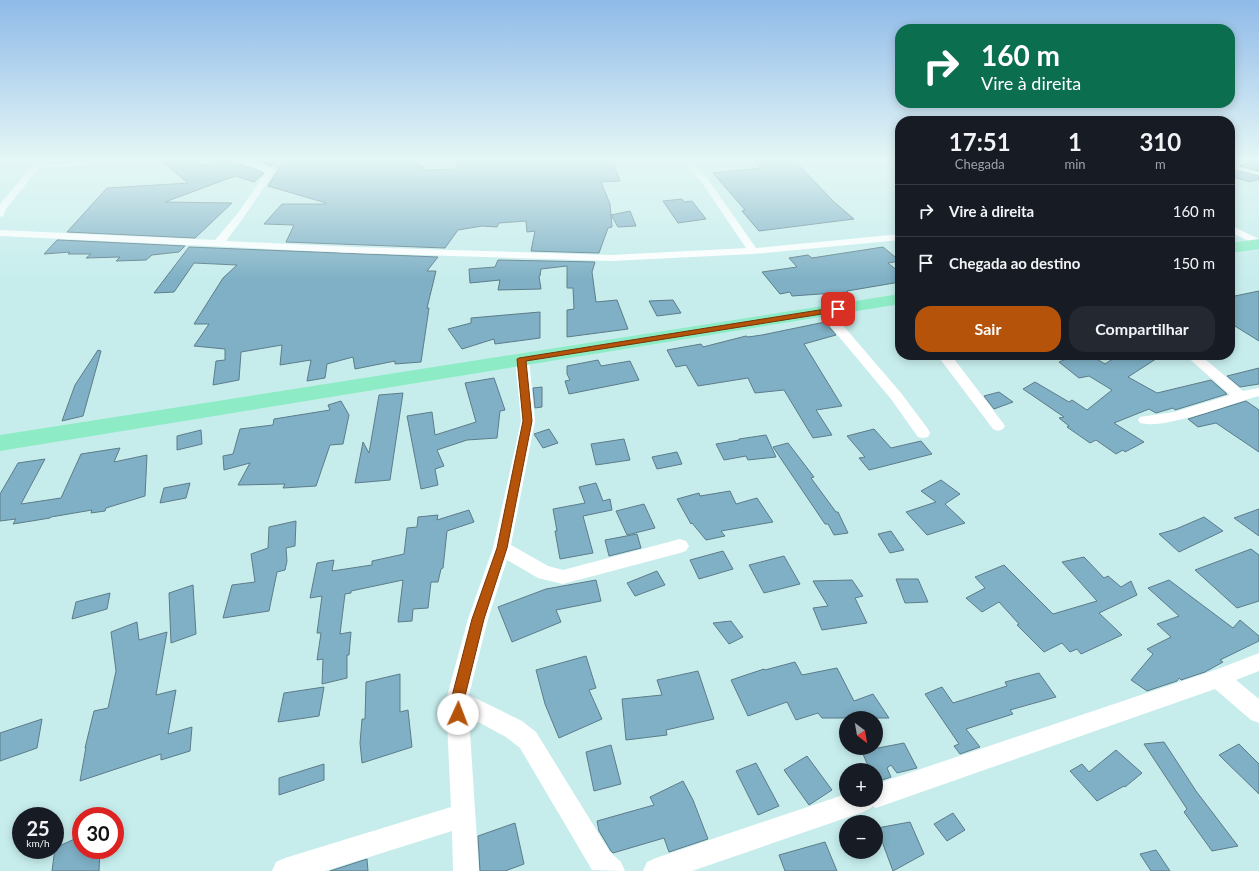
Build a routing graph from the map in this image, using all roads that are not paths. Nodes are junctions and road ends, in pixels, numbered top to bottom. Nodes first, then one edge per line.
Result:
1 (9, 200) edge
2 (252, 200) edge
3 (718, 200) edge
4 (0, 214) edge
5 (1235, 231) edge
6 (0, 233) edge
7 (895, 237) edge
8 (219, 242) junction
9 (1259, 244) edge
10 (1235, 247) edge
11 (753, 251) junction
12 (895, 301) edge
13 (824, 312) junction
14 (522, 359) junction
15 (948, 360) edge
16 (1198, 360) edge
17 (1259, 392) edge
18 (1240, 396) junction
19 (1145, 420) dead end
20 (998, 426) dead end
21 (923, 433) dead end
22 (0, 443) edge
23 (680, 546) dead end
24 (502, 548) junction
25 (1259, 662) edge
26 (1218, 678) junction
27 (457, 700) junction
28 (1259, 713) edge
29 (883, 794) edge
30 (843, 807) edge
31 (462, 816) junction
32 (285, 871) edge
33 (466, 871) edge
34 (612, 871) edge
35 (656, 871) edge

1 - 4 street
2 - 8 street
3 - 11 street
5 - 9 street
6 - 8 street
7 - 11 street
8 - 11 street
9 - 10 main road
12 - 13 main road
13 - 14 main road
13 - 21 street
14 - 22 main road
14 - 24 street
15 - 20 street
16 - 18 street
17 - 18 street
18 - 19 street
23 - 24 street
24 - 27 street
25 - 26 street
26 - 28 street
26 - 29 street
27 - 31 street
27 - 34 street
30 - 35 street
31 - 32 street
31 - 33 street

